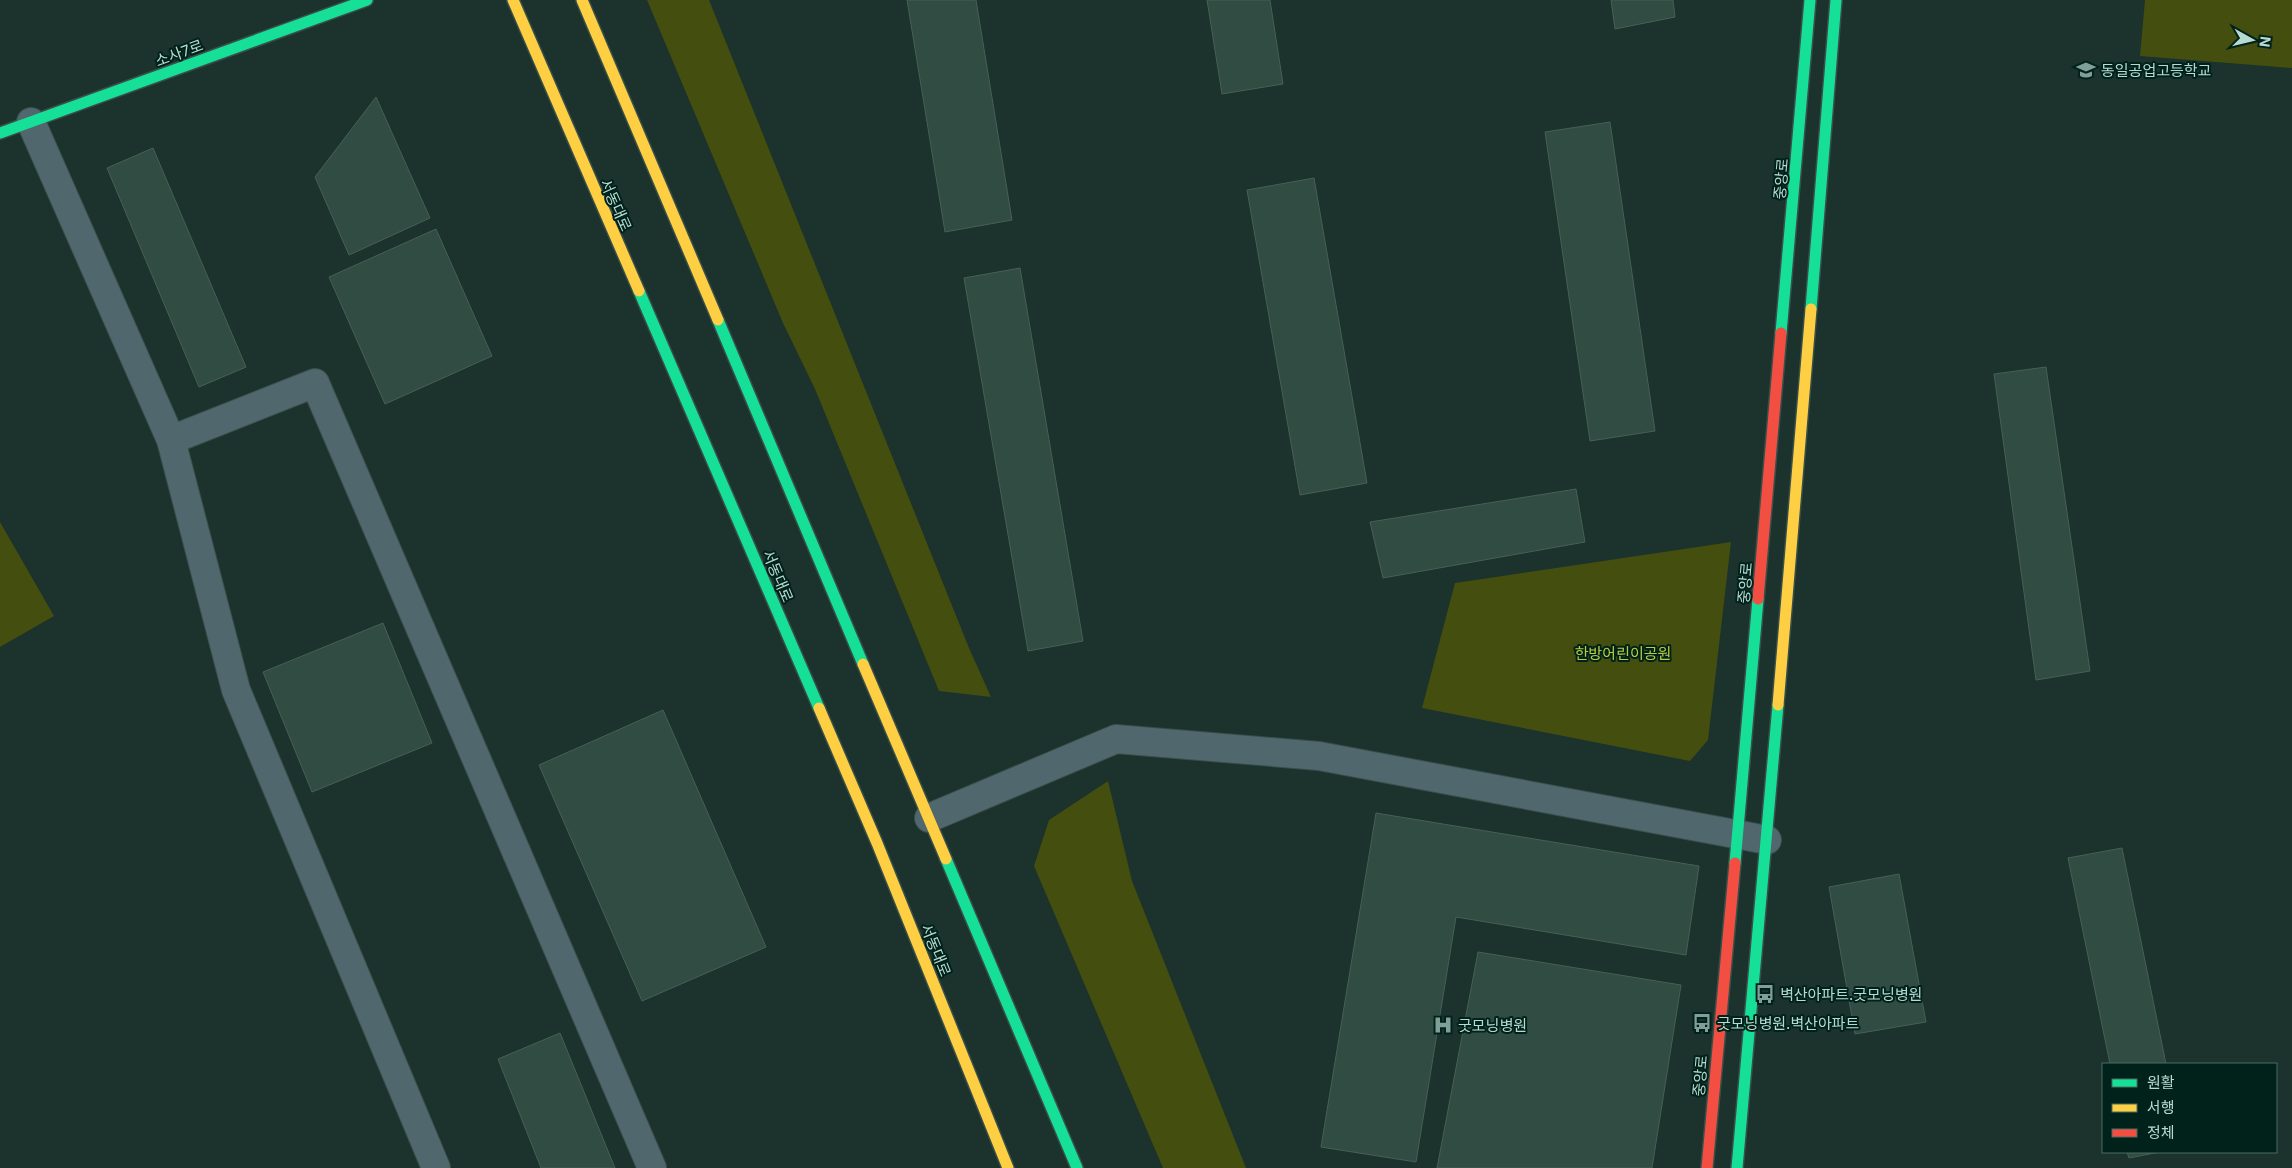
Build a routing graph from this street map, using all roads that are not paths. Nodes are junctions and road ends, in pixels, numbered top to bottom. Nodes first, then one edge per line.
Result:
1 (367, 0) edge
2 (513, 0) edge
3 (582, 0) edge
4 (1810, 0) edge
5 (1836, 0) edge
6 (31, 122) junction
7 (0, 133) edge
8 (170, 440) junction
9 (928, 818) junction
10 (1738, 836) junction
11 (1767, 840) junction
12 (436, 1168) edge
13 (652, 1168) edge
14 (1008, 1168) edge
15 (1077, 1168) edge
16 (1707, 1168) edge
17 (1737, 1168) edge

1 - 6 main road, 소사7로
2 - 14 main road, 서동대로
3 - 9 main road
4 - 10 main road, 중앙로
5 - 11 main road
6 - 7 main road, 소사7로
6 - 8 street
8 - 12 street
8 - 13 street
9 - 10 street
9 - 15 main road
10 - 11 street
10 - 16 main road, 중앙로
11 - 17 main road

